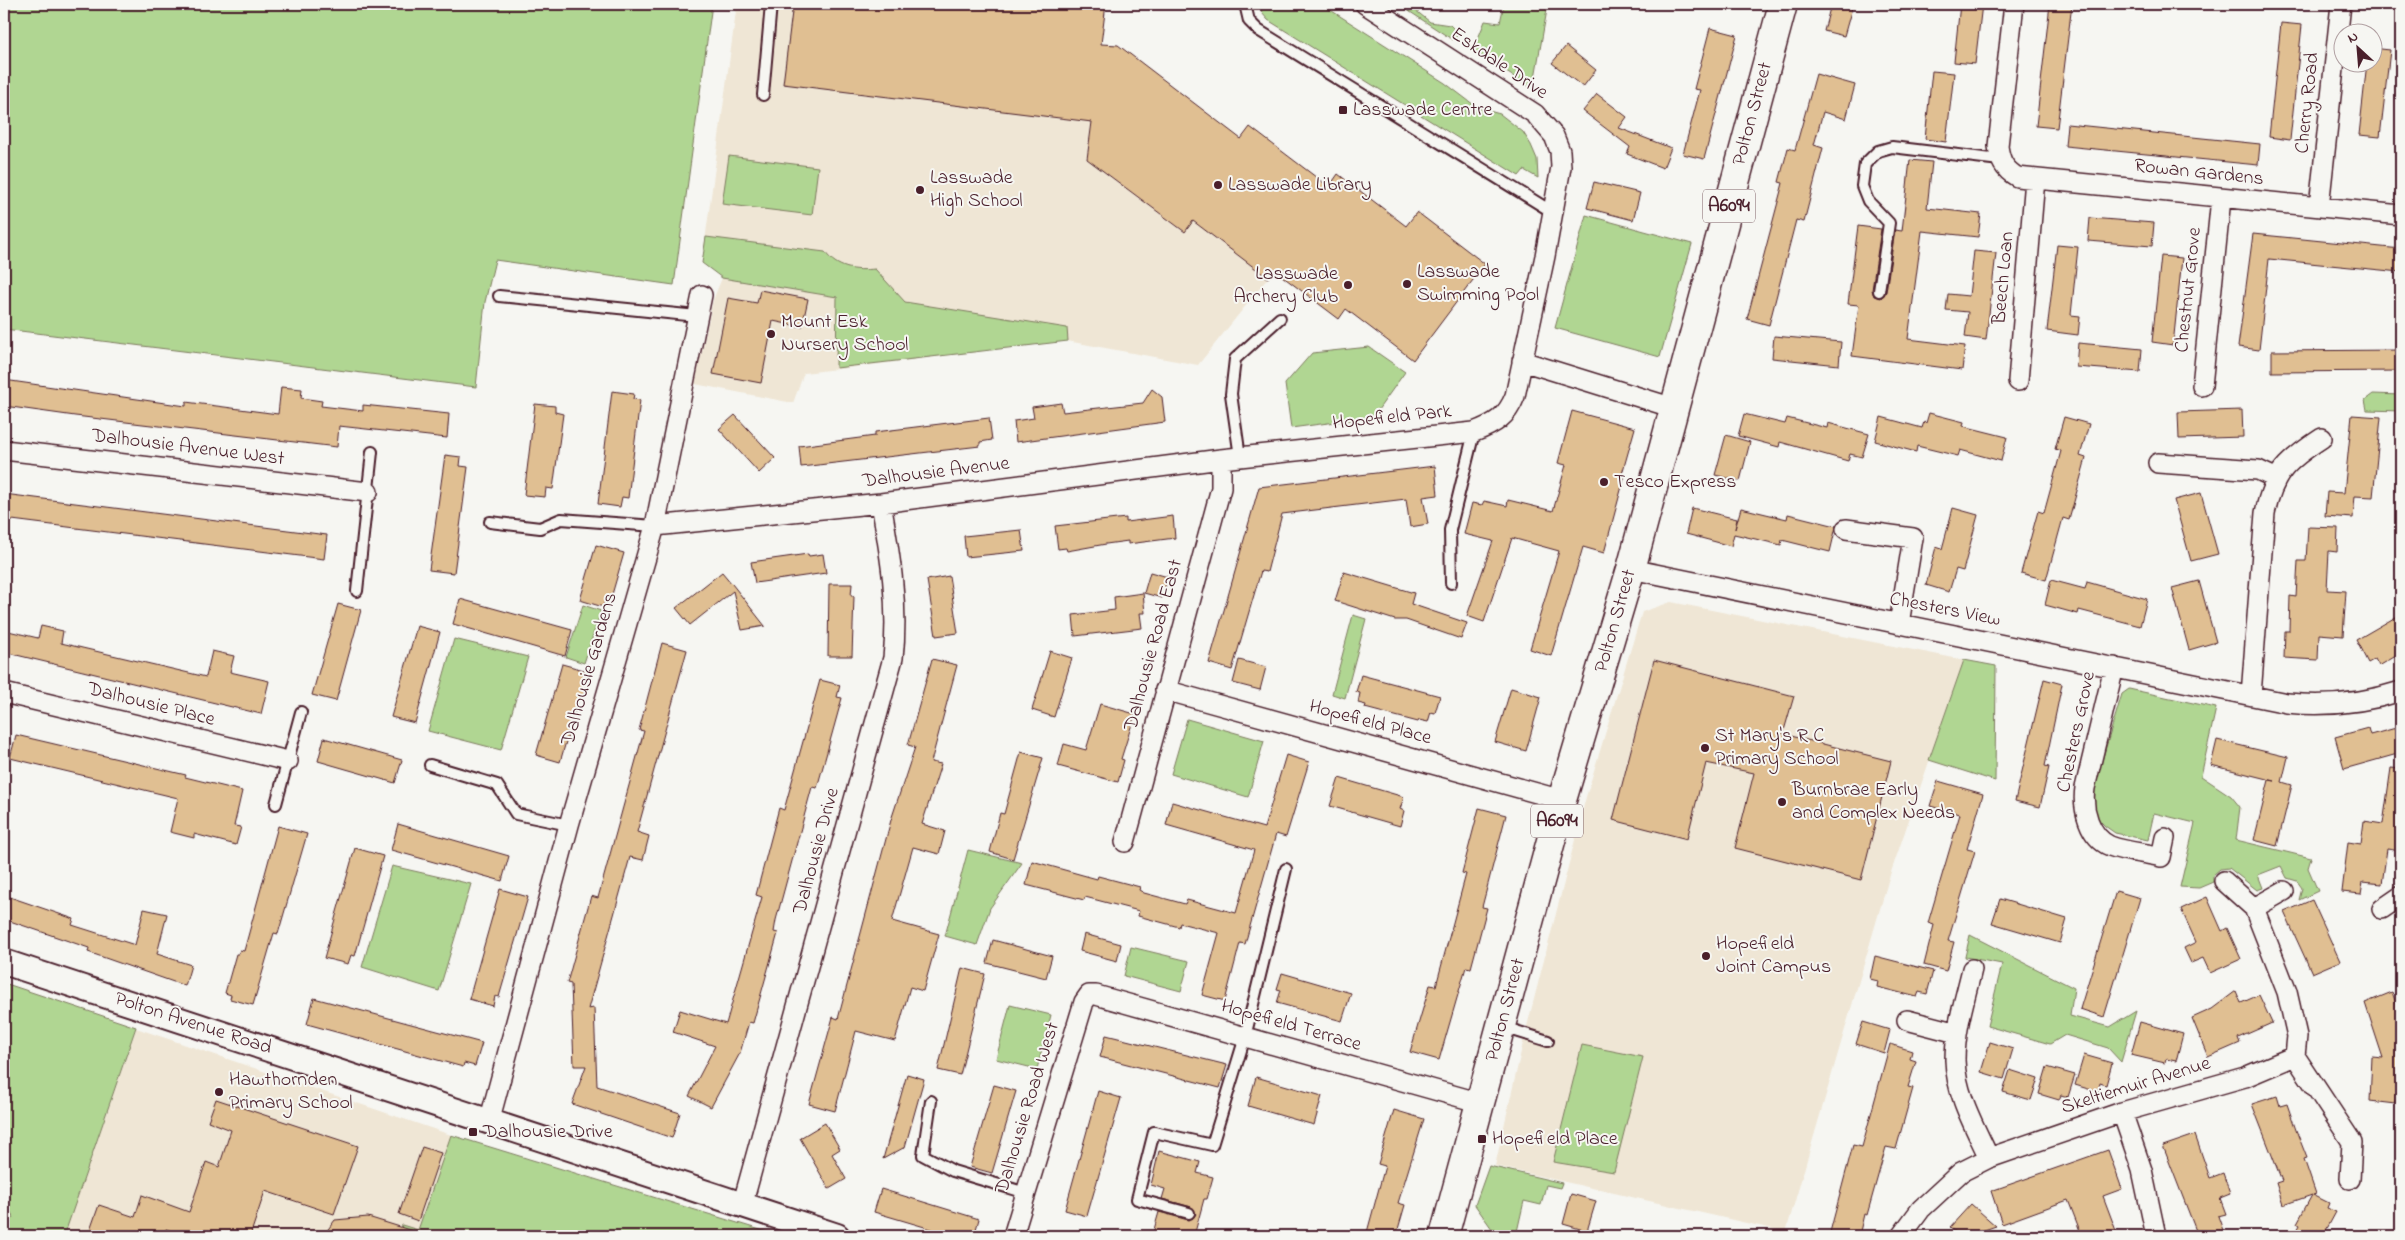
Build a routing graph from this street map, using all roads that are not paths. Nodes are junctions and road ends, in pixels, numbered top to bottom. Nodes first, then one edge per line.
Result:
1 (771, 4) edge
2 (1245, 4) edge
3 (1365, 4) edge
4 (1783, 4) edge
5 (2014, 4) edge
6 (2341, 4) edge
7 (763, 95) dead end
8 (2000, 160) junction
9 (2035, 180) junction
10 (2221, 198) junction
11 (2319, 207) junction
12 (1554, 214) junction
13 (2401, 215) edge
14 (1879, 291) dead end
15 (702, 295) dead end
16 (499, 296) dead end
17 (697, 316) junction
18 (1280, 318) dead end
19 (1522, 361) junction
20 (2018, 380) dead end
21 (2202, 386) dead end
22 (1674, 408) junction
23 (1474, 432) junction
24 (2322, 438) dead end
25 (4, 450) edge
26 (372, 452) dead end
27 (1231, 458) junction
28 (2158, 463) dead end
29 (2276, 478) junction
30 (368, 492) junction
31 (881, 503) junction
32 (490, 522) dead end
33 (655, 526) junction
34 (1846, 529) dead end
35 (1631, 569) junction
36 (1451, 583) dead end
37 (357, 591) dead end
38 (1899, 624) junction
39 (2114, 667) junction
40 (1164, 690) junction
41 (2401, 691) edge
42 (4, 693) edge
43 (2251, 695) junction
44 (301, 712) dead end
45 (288, 761) junction
46 (430, 765) dead end
47 (1562, 800) junction
48 (276, 804) dead end
49 (569, 825) junction
50 (2165, 838) dead end
51 (1125, 842) dead end
52 (1286, 869) dead end
53 (2224, 881) dead end
54 (2284, 892) dead end
55 (2401, 896) edge
56 (2254, 908) junction
57 (2382, 909) dead end
58 (4, 962) edge
59 (1972, 969) dead end
60 (1088, 995) joint
61 (1907, 1020) dead end
62 (1502, 1027) junction
63 (1957, 1033) junction
64 (1245, 1037) junction
65 (1548, 1041) dead end
66 (2295, 1056) junction
67 (931, 1101) dead end
68 (1482, 1103) junction
69 (2122, 1112) junction
70 (489, 1122) junction
71 (1990, 1158) junction
72 (2350, 1179) dead end
73 (1026, 1192) junction
74 (742, 1206) junction
75 (1189, 1213) dead end
76 (838, 1236) edge
77 (1013, 1236) edge
78 (1444, 1236) edge
79 (1901, 1236) edge
80 (2156, 1236) edge

1 - 7 lane
2 - 12 lane
3 - 12 street, Eskdale Drive
4 - 22 main road, Polton Street / A6094
5 - 8 street
6 - 11 street, Cherry Road
8 - 9 street, Rowan Gardens
8 - 14 lane
9 - 10 street, Rowan Gardens
9 - 20 street, Beech Loan
10 - 11 street, Rowan Gardens
10 - 21 street, Chestnut Grove
11 - 13 street, Rowan Gardens
12 - 19 street, Eskdale Drive
15 - 17 street, Dalhousie Gardens
16 - 17 lane
17 - 33 street, Dalhousie Gardens
18 - 27 lane
19 - 22 street
19 - 23 street, Hopefield Park
22 - 35 main road, Polton Street / A6094
23 - 27 street, Hopefield Park
23 - 36 lane
24 - 29 street
25 - 30 street, Dalhousie Avenue West
26 - 30 lane
27 - 31 street, Dalhousie Avenue
27 - 40 street, Dalhousie Road East
28 - 29 street
29 - 43 street
30 - 37 lane
31 - 33 street, Dalhousie Avenue
31 - 74 street, Dalhousie Drive
32 - 33 lane
33 - 49 street, Dalhousie Gardens
34 - 38 street
35 - 38 street, Chesters View
35 - 47 main road, Polton Street / A6094
38 - 39 street, Chesters View
39 - 43 street, Chesters View
39 - 50 street, Chesters Grove
40 - 47 street, Hopefield Place
40 - 51 street, Dalhousie Road East
41 - 43 street, Chesters View
42 - 45 street, Dalhousie Place
44 - 45 lane
45 - 48 lane
46 - 49 lane
47 - 62 main road, Polton Street / A6094
49 - 70 street, Dalhousie Gardens
52 - 64 lane
53 - 56 street
54 - 56 street
55 - 57 street
56 - 66 street
58 - 70 street, Polton Avenue Road
59 - 63 street
60 - 64 street, Hopefield Terrace
60 - 73 street, Dalhousie Road West
61 - 63 street
62 - 65 lane
62 - 68 main road, Polton Street / A6094
63 - 71 street
64 - 68 street, Hopefield Terrace
64 - 75 lane
66 - 69 street, Skeltiemuir Avenue
66 - 72 street
67 - 73 lane
68 - 78 main road, Polton Street / A6094
69 - 71 street, Skeltiemuir Avenue
69 - 80 street
70 - 74 street, Polton Avenue Road
71 - 79 street, Skeltiemuir Avenue
73 - 77 street, Dalhousie Road West
74 - 76 street, Polton Avenue Road

